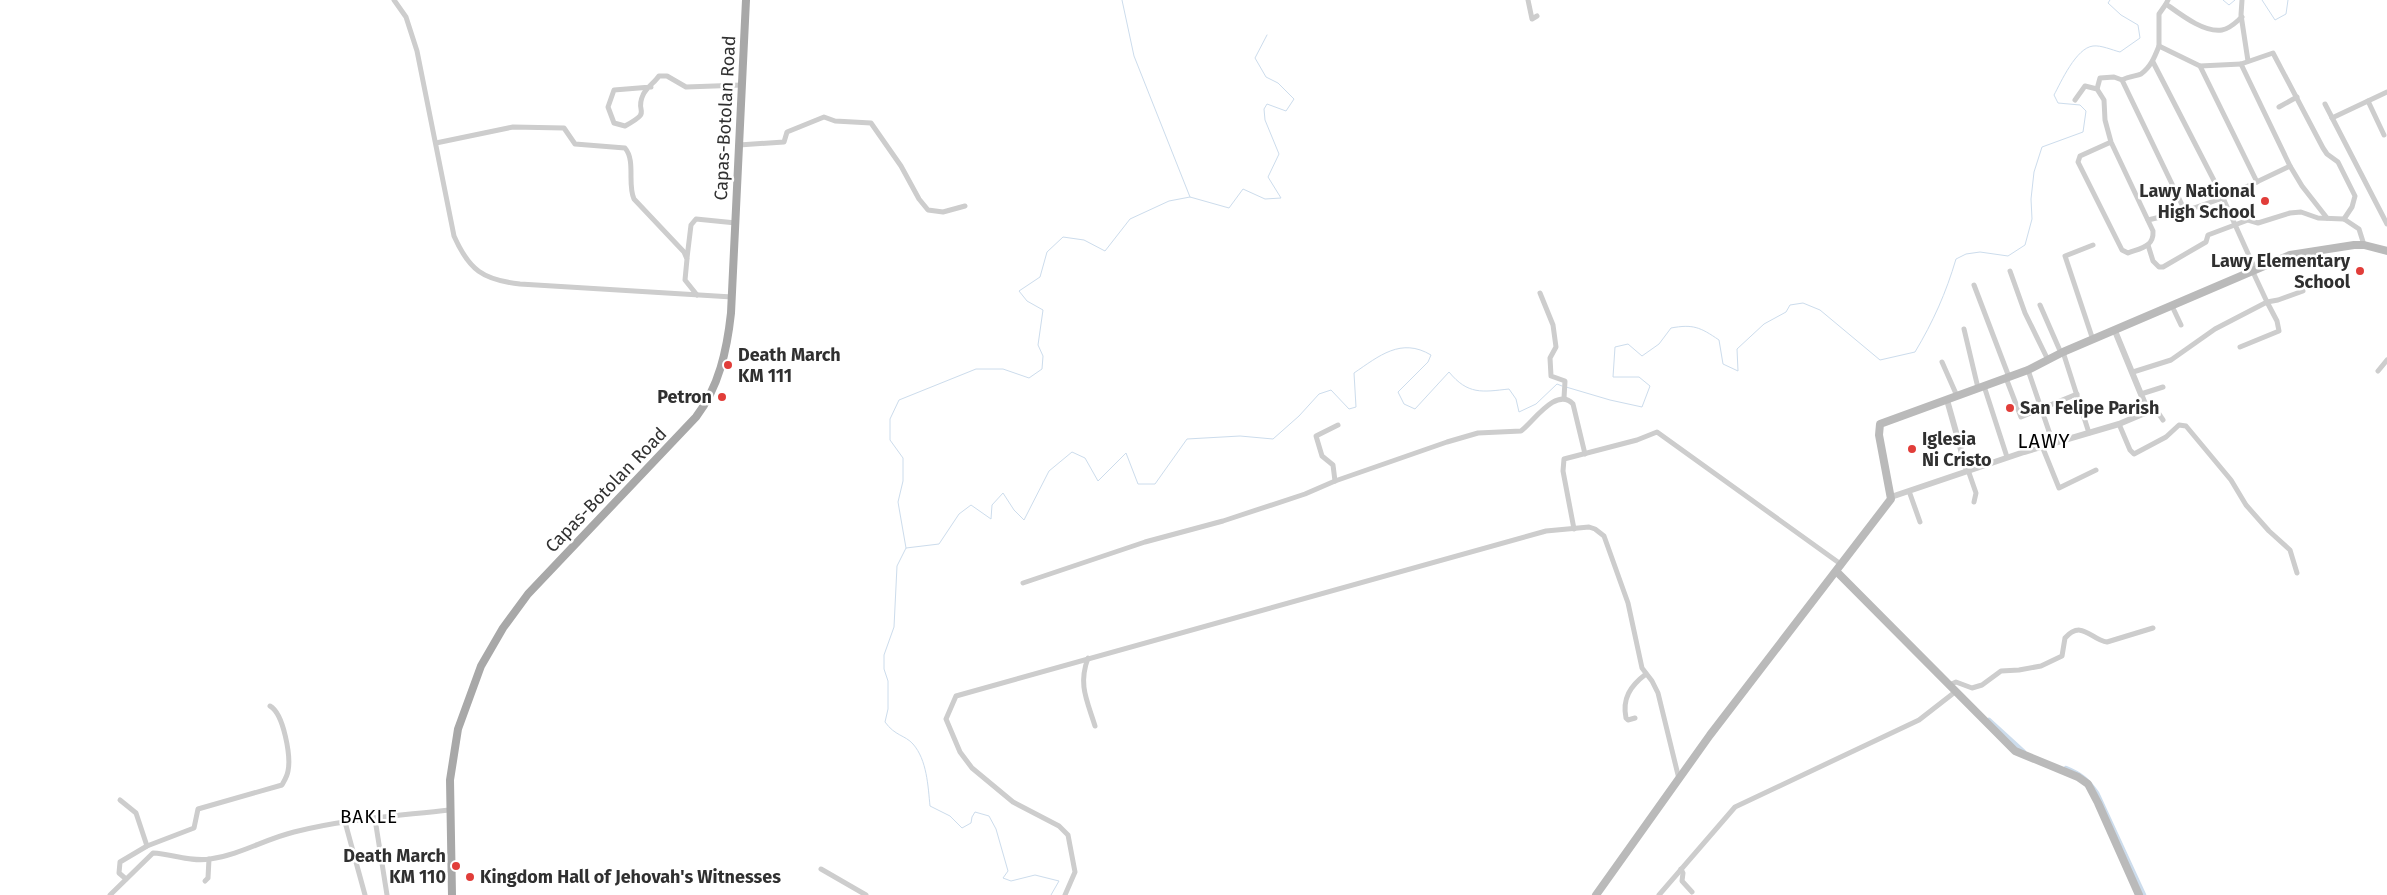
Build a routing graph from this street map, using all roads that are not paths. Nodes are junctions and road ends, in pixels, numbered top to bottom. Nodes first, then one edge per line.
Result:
1 (394, 0) edge
2 (746, 0) edge
3 (1528, 0) edge
4 (2242, 0) edge
5 (2167, 2) edge
6 (1537, 16) dead end
7 (2242, 17) junction
8 (2159, 46) junction
9 (2248, 61) junction
10 (2153, 62) junction
11 (2240, 64) junction
12 (2200, 66) junction
13 (2122, 80) junction
14 (742, 85) junction
15 (651, 87) junction
16 (2097, 89) junction
17 (2387, 92) edge
18 (2297, 97) junction
19 (2076, 100) dead end
20 (2368, 101) junction
21 (2325, 104) dead end
22 (2279, 107) dead end
23 (2332, 118) junction
24 (2384, 135) dead end
25 (2111, 142) junction
26 (436, 143) junction
27 (739, 145) junction
28 (2290, 166) junction
29 (2257, 182) junction
30 (2223, 198) junction
31 (965, 206) dead end
32 (2185, 211) junction
33 (2327, 218) junction
34 (2344, 219) junction
35 (2148, 220) junction
36 (736, 223) junction
37 (2236, 224) junction
38 (2387, 224) edge
39 (2093, 245) dead end
40 (2148, 245) junction
41 (2364, 245) junction
42 (2387, 252) edge
43 (687, 259) junction
44 (2254, 270) junction
45 (2010, 271) dead end
46 (1974, 285) dead end
47 (2303, 291) dead end
48 (1540, 293) dead end
49 (697, 295) junction
50 (732, 297) junction
51 (2267, 302) junction
52 (2040, 305) dead end
53 (2172, 306) junction
54 (2181, 325) dead end
55 (1964, 329) dead end
56 (2115, 331) junction
57 (2092, 340) junction
58 (2240, 347) dead end
59 (2062, 353) junction
60 (2048, 360) junction
61 (2387, 360) edge
62 (1942, 362) dead end
63 (2028, 370) junction
64 (2378, 371) dead end
65 (2132, 372) junction
66 (2007, 377) junction
67 (1981, 387) junction
68 (2163, 387) dead end
69 (2077, 394) junction
70 (2141, 394) junction
71 (1957, 396) junction
72 (1564, 398) junction
73 (1947, 400) junction
74 (2042, 409) junction
75 (2146, 412) junction
76 (2163, 420) dead end
77 (2119, 424) junction
78 (1338, 426) dead end
79 (2089, 433) junction
80 (2053, 443) junction
81 (2042, 446) junction
82 (1585, 454) junction
83 (2007, 457) junction
84 (2096, 470) dead end
85 (1968, 471) junction
86 (1335, 481) junction
87 (1909, 491) junction
88 (1891, 497) junction
89 (1974, 502) dead end
90 (1920, 522) dead end
91 (1574, 529) junction
92 (1842, 565) junction
93 (1837, 572) junction
94 (2298, 573) dead end
95 (1023, 583) dead end
96 (2153, 628) dead end
97 (1088, 658) junction
98 (1646, 674) junction
99 (1949, 685) junction
100 (1955, 692) junction
101 (270, 706) dead end
102 (1635, 718) dead end
103 (1095, 726) dead end
104 (1679, 779) junction
105 (120, 800) dead end
106 (449, 810) junction
107 (375, 819) junction
108 (345, 822) junction
109 (147, 846) junction
110 (209, 859) junction
111 (821, 869) dead end
112 (1681, 869) junction
113 (126, 879) junction
114 (205, 881) dead end
115 (1692, 892) dead end
116 (110, 895) edge
117 (365, 895) edge
118 (387, 895) edge
119 (452, 895) edge
120 (866, 895) edge
121 (1065, 895) edge
122 (1596, 895) edge
123 (1659, 895) edge
124 (2139, 895) edge

1 - 26 street
2 - 14 main road, Capas-Botolan Road
3 - 6 street
4 - 7 street
5 - 7 street
5 - 8 street
7 - 9 street
8 - 10 street
8 - 12 street
9 - 11 street
9 - 18 street
10 - 13 street
10 - 30 street
11 - 12 street
11 - 28 street
12 - 29 street
13 - 16 street
13 - 32 street
14 - 15 street
14 - 27 main road, Capas-Botolan Road
15 - 15 street
16 - 19 street
16 - 25 street
17 - 20 street
18 - 22 street
18 - 34 street
20 - 23 street
20 - 24 street
21 - 23 street
23 - 38 street
25 - 35 street
25 - 40 street
26 - 43 street
26 - 49 street
27 - 31 street
27 - 36 main road, Capas-Botolan Road
28 - 29 street
28 - 33 street
29 - 30 street
30 - 32 street
30 - 37 street
32 - 35 street
33 - 34 street
33 - 37 street
34 - 41 street
35 - 40 street
36 - 43 street
36 - 50 main road, Capas-Botolan Road
37 - 40 street
37 - 44 street
39 - 57 street
41 - 42 main road
41 - 44 main road
43 - 49 street
44 - 51 street
44 - 53 main road
45 - 60 street
46 - 66 street
47 - 51 street
48 - 72 street
49 - 50 street
50 - 106 main road, Capas-Botolan Road
51 - 58 street
51 - 65 street
52 - 59 street
53 - 54 street
53 - 56 main road
55 - 67 street
56 - 57 main road
56 - 65 street
57 - 59 main road
59 - 60 main road
59 - 69 street
60 - 63 main road
61 - 64 street
62 - 71 street
63 - 66 main road
63 - 74 street
65 - 70 street
66 - 67 main road
66 - 74 street
67 - 71 main road
67 - 83 street
68 - 70 street
69 - 74 street
69 - 79 street
70 - 75 street
71 - 73 main road
72 - 82 street
72 - 86 street
73 - 85 street
73 - 88 main road
74 - 80 street
75 - 76 street
75 - 77 street
77 - 79 street
77 - 94 street
78 - 86 street
79 - 80 street
80 - 81 street
81 - 83 street
81 - 84 street
82 - 91 street
82 - 92 street
83 - 85 street
85 - 87 street
85 - 89 street
86 - 95 street
87 - 88 street
87 - 90 street
88 - 92 main road
91 - 97 street
91 - 98 street
92 - 93 main road
93 - 99 main road
93 - 104 main road
96 - 99 street
97 - 103 street
97 - 121 street
98 - 102 street
98 - 104 street
99 - 100 main road
100 - 112 street
100 - 124 main road
101 - 109 street
104 - 122 main road
105 - 109 street
106 - 107 street
106 - 119 main road, Capas-Botolan Road
107 - 108 street
107 - 118 street
108 - 110 street
108 - 117 street
109 - 113 street
110 - 113 street
110 - 114 street
111 - 120 street
112 - 115 street
112 - 123 street
113 - 116 street

